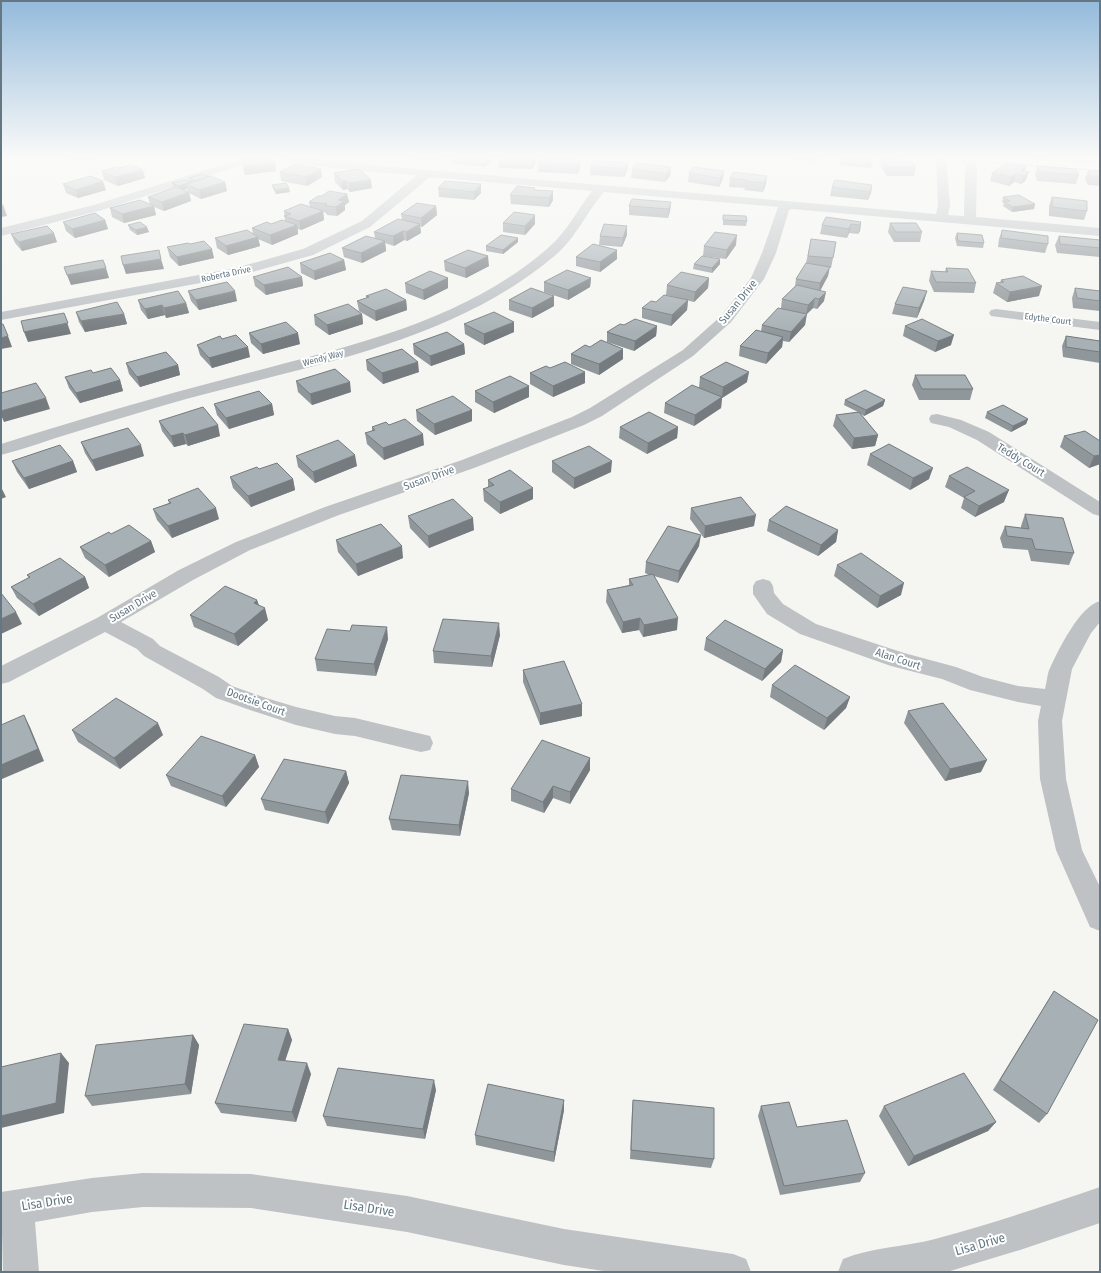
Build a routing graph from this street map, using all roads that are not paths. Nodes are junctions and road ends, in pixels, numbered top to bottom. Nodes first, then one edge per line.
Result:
1 (69, 216) edge
2 (375, 216) edge
3 (581, 216) edge
4 (781, 216) edge
5 (934, 216) edge
6 (970, 216) edge
7 (941, 217) joint
8 (970, 220) junction
9 (1, 232) edge
10 (1100, 232) edge
11 (996, 313) dead end
12 (1, 316) edge
13 (1100, 326) edge
14 (937, 419) dead end
15 (1, 450) edge
16 (1100, 510) edge
17 (763, 586) dead end
18 (1100, 608) edge
19 (105, 623) junction
20 (1, 676) edge
21 (1054, 699) junction
22 (421, 743) dead end
23 (1100, 918) edge
24 (1100, 1205) edge
25 (8, 1209) edge
26 (21, 1272) edge
27 (733, 1272) edge
28 (856, 1272) edge

1 - 9 street
2 - 12 street, Roberta Drive
3 - 15 street, Wendy Way
4 - 19 street, Susan Drive
5 - 7 street
6 - 8 street
7 - 8 street
8 - 10 street
11 - 13 street, Edythe Court
14 - 16 street, Teddy Court
17 - 21 street, Alan Court
18 - 21 street
19 - 20 street, Susan Drive
19 - 22 street, Dootsie Court
21 - 23 street
24 - 28 street, Lisa Drive
25 - 26 street
25 - 27 street, Lisa Drive

